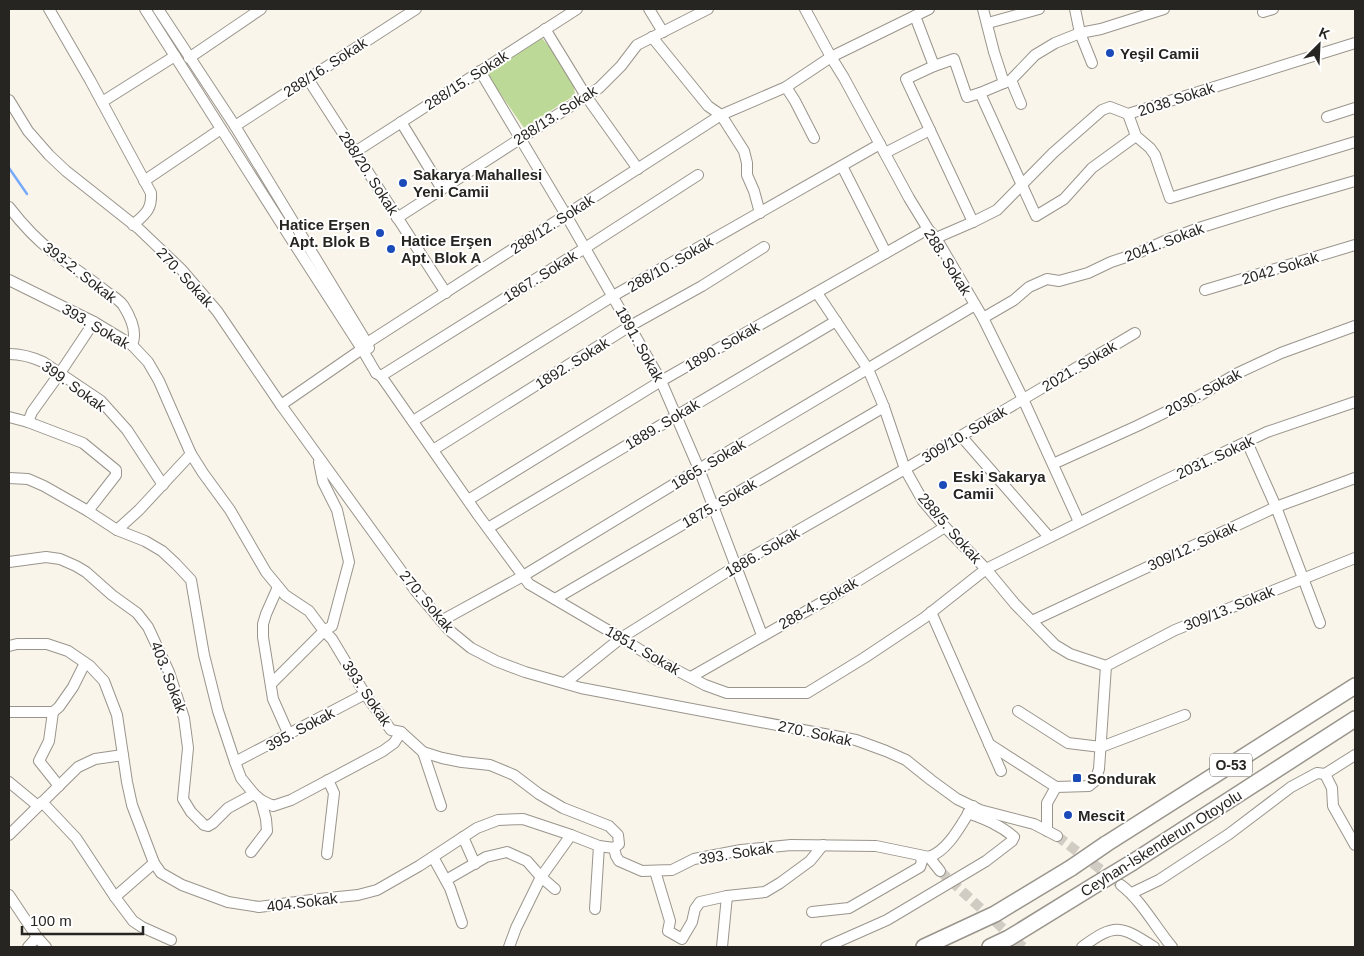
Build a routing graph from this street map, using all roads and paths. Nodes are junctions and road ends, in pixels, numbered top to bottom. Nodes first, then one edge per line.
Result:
1 (49, 9) edge
2 (145, 9) edge
3 (158, 9) edge
4 (261, 9) edge
5 (416, 9) edge
6 (577, 9) edge
7 (649, 9) edge
8 (708, 9) edge
9 (805, 9) edge
10 (929, 9) edge
11 (984, 9) edge
12 (1039, 9) edge
13 (1075, 9) edge
14 (1164, 9) edge
15 (1273, 9) edge
16 (1263, 12) dead end
17 (915, 16) junction
18 (988, 23) junction
19 (545, 29) junction
20 (662, 32) junction
21 (1080, 33) junction
22 (652, 37) junction
23 (1355, 43) edge
24 (175, 56) junction
25 (830, 57) junction
26 (189, 58) junction
27 (1092, 63) dead end
28 (934, 66) junction
29 (480, 71) junction
30 (308, 79) junction
31 (1007, 81) junction
32 (786, 87) junction
33 (980, 93) junction
34 (586, 96) junction
35 (9, 100) edge
36 (102, 102) junction
37 (1021, 104) dead end
38 (1355, 108) edge
39 (1128, 114) junction
40 (721, 115) junction
41 (1327, 117) dead end
42 (401, 122) junction
43 (234, 126) junction
44 (221, 129) junction
45 (930, 130) junction
46 (1136, 136) junction
47 (521, 138) junction
48 (814, 138) dead end
49 (1355, 142) edge
50 (882, 148) junction
51 (355, 152) junction
52 (842, 166) junction
53 (638, 169) junction
54 (698, 175) dead end
55 (144, 181) junction
56 (1355, 181) edge
57 (1022, 184) junction
58 (442, 189) junction
59 (9, 207) edge
60 (760, 213) junction
61 (566, 215) junction
62 (397, 218) junction
63 (973, 222) junction
64 (134, 225) junction
65 (928, 229) junction
66 (936, 238) junction
67 (1355, 245) edge
68 (764, 247) dead end
69 (585, 248) junction
70 (886, 253) junction
71 (9, 280) edge
72 (1205, 290) dead end
73 (446, 293) junction
74 (817, 293) junction
75 (613, 296) junction
76 (975, 305) junction
77 (983, 318) junction
78 (836, 321) junction
79 (94, 322) junction
80 (630, 326) junction
81 (1355, 326) edge
82 (1135, 333) dead end
83 (132, 345) junction
84 (365, 346) junction
85 (9, 354) edge
86 (868, 369) junction
87 (60, 373) junction
88 (379, 374) junction
89 (661, 381) junction
90 (1023, 399) junction
91 (1355, 402) edge
92 (281, 405) junction
93 (884, 407) junction
94 (676, 415) junction
95 (9, 417) edge
96 (413, 421) junction
97 (28, 422) junction
98 (961, 436) junction
99 (1247, 442) junction
100 (433, 450) junction
101 (191, 454) junction
102 (317, 455) junction
103 (1053, 464) junction
104 (699, 469) junction
105 (905, 469) junction
106 (9, 478) edge
107 (1355, 478) edge
108 (163, 485) junction
109 (468, 500) junction
110 (714, 506) junction
111 (1276, 507) junction
112 (88, 511) junction
113 (1079, 522) junction
114 (945, 527) junction
115 (488, 528) junction
116 (117, 530) junction
117 (1049, 538) junction
118 (1355, 558) edge
119 (9, 562) edge
120 (736, 566) junction
121 (986, 569) junction
122 (523, 576) junction
123 (1303, 578) junction
124 (278, 587) junction
125 (555, 599) junction
126 (931, 612) junction
127 (441, 620) junction
128 (1032, 621) junction
129 (1320, 623) dead end
130 (328, 629) junction
131 (762, 635) junction
132 (621, 638) junction
133 (9, 646) edge
134 (85, 663) junction
135 (1106, 666) junction
136 (690, 677) junction
137 (564, 683) junction
138 (270, 684) junction
139 (1355, 686) edge
140 (365, 694) junction
141 (1018, 711) dead end
142 (9, 712) edge
143 (53, 712) junction
144 (1185, 715) dead end
145 (1355, 719) edge
146 (401, 732) junction
147 (289, 735) junction
148 (990, 744) junction
149 (1101, 747) junction
150 (423, 752) junction
151 (123, 755) junction
152 (1355, 755) edge
153 (235, 762) junction
154 (1001, 771) dead end
155 (1325, 774) junction
156 (328, 780) junction
157 (9, 782) edge
158 (59, 786) junction
159 (1056, 787) junction
160 (258, 797) junction
161 (40, 804) junction
162 (441, 806) dead end
163 (970, 810) junction
164 (9, 835) edge
165 (571, 835) junction
166 (463, 837) junction
167 (823, 845) junction
168 (1355, 845) edge
169 (599, 846) junction
170 (614, 848) junction
171 (251, 852) dead end
172 (327, 854) dead end
173 (433, 857) junction
174 (925, 857) junction
175 (154, 863) junction
176 (474, 864) junction
177 (655, 870) junction
178 (940, 871) tunnel mouth
179 (541, 877) junction
180 (446, 880) junction
181 (1121, 884) tunnel mouth
182 (555, 889) dead end
183 (1132, 893) junction
184 (727, 896) junction
185 (9, 897) edge
186 (115, 897) junction
187 (595, 909) dead end
188 (812, 912) dead end
189 (462, 923) dead end
190 (37, 937) junction
191 (171, 940) dead end
192 (28, 947) edge
193 (46, 947) edge
194 (509, 947) edge
195 (722, 947) edge
196 (826, 947) edge
197 (924, 947) edge
198 (990, 947) edge
199 (1082, 947) edge
200 (1154, 947) edge
201 (1172, 947) edge

1 - 36 street
2 - 24 street
3 - 26 street
4 - 26 street
5 - 30 street, 288/16. Sokak
6 - 19 street, 288/15. Sokak
7 - 20 street
8 - 20 street, 288/13. Sokak
9 - 25 street, 288. Sokak
10 - 17 street, 288/12. Sokak
11 - 18 street
12 - 18 street
13 - 21 street
14 - 21 street
15 - 16 street
17 - 25 street, 288/12. Sokak
17 - 28 street
18 - 31 street
19 - 29 street, 288/15. Sokak
19 - 34 street
20 - 22 street, 288/13. Sokak
21 - 27 street
21 - 31 street
22 - 34 street, 288/13. Sokak
22 - 40 street
23 - 39 street, 2038 Sokak
24 - 36 street
24 - 44 street
25 - 32 street, 288/12. Sokak
25 - 50 street, 288. Sokak
26 - 43 street
28 - 33 street
28 - 45 street
29 - 42 street, 288/15. Sokak
29 - 47 street, 1891. Sokak
30 - 43 street, 288/16. Sokak
30 - 51 street, 288/20. Sokak
31 - 33 street
31 - 37 street
32 - 40 street, 288/12. Sokak
32 - 48 street
33 - 57 street
34 - 47 street, 288/13. Sokak
34 - 53 street
35 - 64 street, 270. Sokak
36 - 55 street
38 - 41 street
39 - 46 street
39 - 57 street, 2038 Sokak
40 - 53 street, 288/12. Sokak
40 - 60 street
42 - 51 street, 288/15. Sokak
42 - 58 street
43 - 84 street
44 - 55 street
44 - 84 street
45 - 50 street, 288/10. Sokak
45 - 63 street
46 - 49 street
46 - 57 street
47 - 58 street, 288/13. Sokak
47 - 61 street, 1891. Sokak
50 - 52 street, 288/10. Sokak
50 - 65 street, 288. Sokak
51 - 62 street, 288/20. Sokak
52 - 60 street, 288/10. Sokak
52 - 70 street
53 - 61 street, 288/12. Sokak
54 - 69 street, 1867. Sokak
55 - 64 street
56 - 77 street, 2041. Sokak
57 - 63 street, 2038 Sokak
58 - 62 street, 288/13. Sokak
59 - 83 street, 393-2. Sokak
60 - 75 street, 288/10. Sokak
61 - 69 street, 1891. Sokak
61 - 73 street, 288/12. Sokak
62 - 73 street, 288/20. Sokak
63 - 66 street, 2038 Sokak
64 - 92 street, 270. Sokak
65 - 66 street, 288. Sokak
65 - 70 street, 1890. Sokak
66 - 76 street, 288. Sokak
67 - 72 street, 2042 Sokak
68 - 80 street, 1892. Sokak
69 - 75 street, 1891. Sokak
69 - 88 street, 1867. Sokak
70 - 74 street, 1890. Sokak
71 - 79 street, 393. Sokak
73 - 84 street, 288/12. Sokak
74 - 78 street, 288/5. Sokak
74 - 89 street, 1890. Sokak
75 - 80 street, 1891. Sokak
75 - 96 street, 288/10. Sokak
76 - 77 street, 288. Sokak
76 - 86 street, 1865. Sokak
77 - 90 street, 288. Sokak
78 - 86 street, 288/5. Sokak
78 - 94 street, 1889. Sokak
79 - 83 street, 393. Sokak
79 - 87 street
80 - 89 street, 1891. Sokak
80 - 100 street, 1892. Sokak
81 - 103 street, 2030. Sokak
82 - 90 street, 2021. Sokak
83 - 101 street, 393. Sokak
84 - 88 street, 1851. Sokak
84 - 92 street, 288/12. Sokak
85 - 87 street, 399. Sokak
86 - 93 street, 288/5. Sokak
86 - 104 street, 1865. Sokak
87 - 97 street
87 - 108 street, 399. Sokak
88 - 96 street, 1851. Sokak
89 - 94 street, 1891. Sokak
89 - 109 street, 1890. Sokak
90 - 98 street, 309/10. Sokak
90 - 103 street, 288. Sokak
91 - 99 street, 2031. Sokak
92 - 102 street, 270. Sokak
93 - 105 street, 288/5. Sokak
93 - 110 street, 1875. Sokak
94 - 104 street, 1891. Sokak
94 - 115 street, 1889. Sokak
95 - 97 street
96 - 100 street, 1851. Sokak
97 - 112 street
98 - 105 street, 309/10. Sokak
98 - 117 street
99 - 111 street
99 - 113 street, 2031. Sokak
100 - 109 street, 1851. Sokak
101 - 108 street
101 - 124 street, 393. Sokak
102 - 127 street, 270. Sokak
102 - 130 street
103 - 113 street, 288. Sokak
104 - 110 street, 1891. Sokak
104 - 122 street, 1865. Sokak
105 - 114 street, 288/5. Sokak
105 - 120 street, 1886. Sokak
106 - 112 street
107 - 111 street, 309/12. Sokak
108 - 116 street
109 - 115 street, 1851. Sokak
110 - 120 street, 1891. Sokak
110 - 125 street, 1875. Sokak
111 - 123 street
111 - 128 street, 309/12. Sokak
112 - 116 street
113 - 117 street, 2031. Sokak
114 - 121 street, 288/5. Sokak
114 - 131 street, 288-4. Sokak
115 - 122 street, 1851. Sokak
116 - 153 street
117 - 121 street, 1851. Sokak
118 - 123 street, 309/13. Sokak
119 - 160 street, 403. Sokak
120 - 131 street, 1891. Sokak
120 - 132 street, 1886. Sokak
121 - 126 street, 1851. Sokak
121 - 128 street, 288/5. Sokak
122 - 125 street, 1851. Sokak
122 - 127 street, 1865. Sokak
123 - 129 street
123 - 135 street, 309/13. Sokak
124 - 130 street, 393. Sokak
124 - 138 street
125 - 132 street, 1851. Sokak
126 - 136 street, 1851. Sokak
126 - 148 street
127 - 137 street, 270. Sokak
128 - 135 street, 288/5. Sokak
130 - 138 street
130 - 140 street, 393. Sokak
131 - 136 street, 288-4. Sokak
132 - 136 street, 1851. Sokak
132 - 137 street, 1886. Sokak
133 - 134 street, 404.Sokak
134 - 143 street
134 - 151 street, 404.Sokak
135 - 149 street
137 - 163 street, 270. Sokak
138 - 147 street
139 - 197 highway, Ceyhan-İskenderun Otoyolu / O-53, bridge
140 - 146 street, 393. Sokak
140 - 147 street, 395. Sokak
141 - 149 street
142 - 143 street
143 - 158 street
144 - 149 street
145 - 198 highway, Ceyhan-İskenderun Otoyolu / O-53, bridge
146 - 150 street, 393. Sokak
146 - 156 street
147 - 153 street, 395. Sokak
148 - 154 street
148 - 159 street
149 - 159 street
150 - 162 street
150 - 170 street, 393. Sokak
151 - 158 street
151 - 175 street, 404.Sokak
152 - 155 street
153 - 160 street
155 - 168 street
155 - 183 street
156 - 160 street
156 - 172 street
157 - 161 street
158 - 161 street
159 - 163 street, 270. Sokak
160 - 171 street
161 - 164 street
161 - 186 street
163 - 174 street
163 - 196 street
165 - 166 street, 404.Sokak
165 - 169 street, 404.Sokak
165 - 179 street
166 - 173 street, 404.Sokak
166 - 176 street
167 - 174 street, 393. Sokak
167 - 177 street, 393. Sokak
167 - 184 street
169 - 170 street, 404.Sokak
169 - 187 street
170 - 177 street, 393. Sokak
173 - 175 street, 404.Sokak
173 - 180 street
174 - 178 street
174 - 188 street
175 - 186 street
176 - 179 street
176 - 180 street
177 - 184 street
179 - 182 street
179 - 194 street
180 - 189 street
181 - 183 street
183 - 201 street
184 - 195 street
185 - 190 street
186 - 191 street
190 - 192 street
190 - 193 street
199 - 200 street

